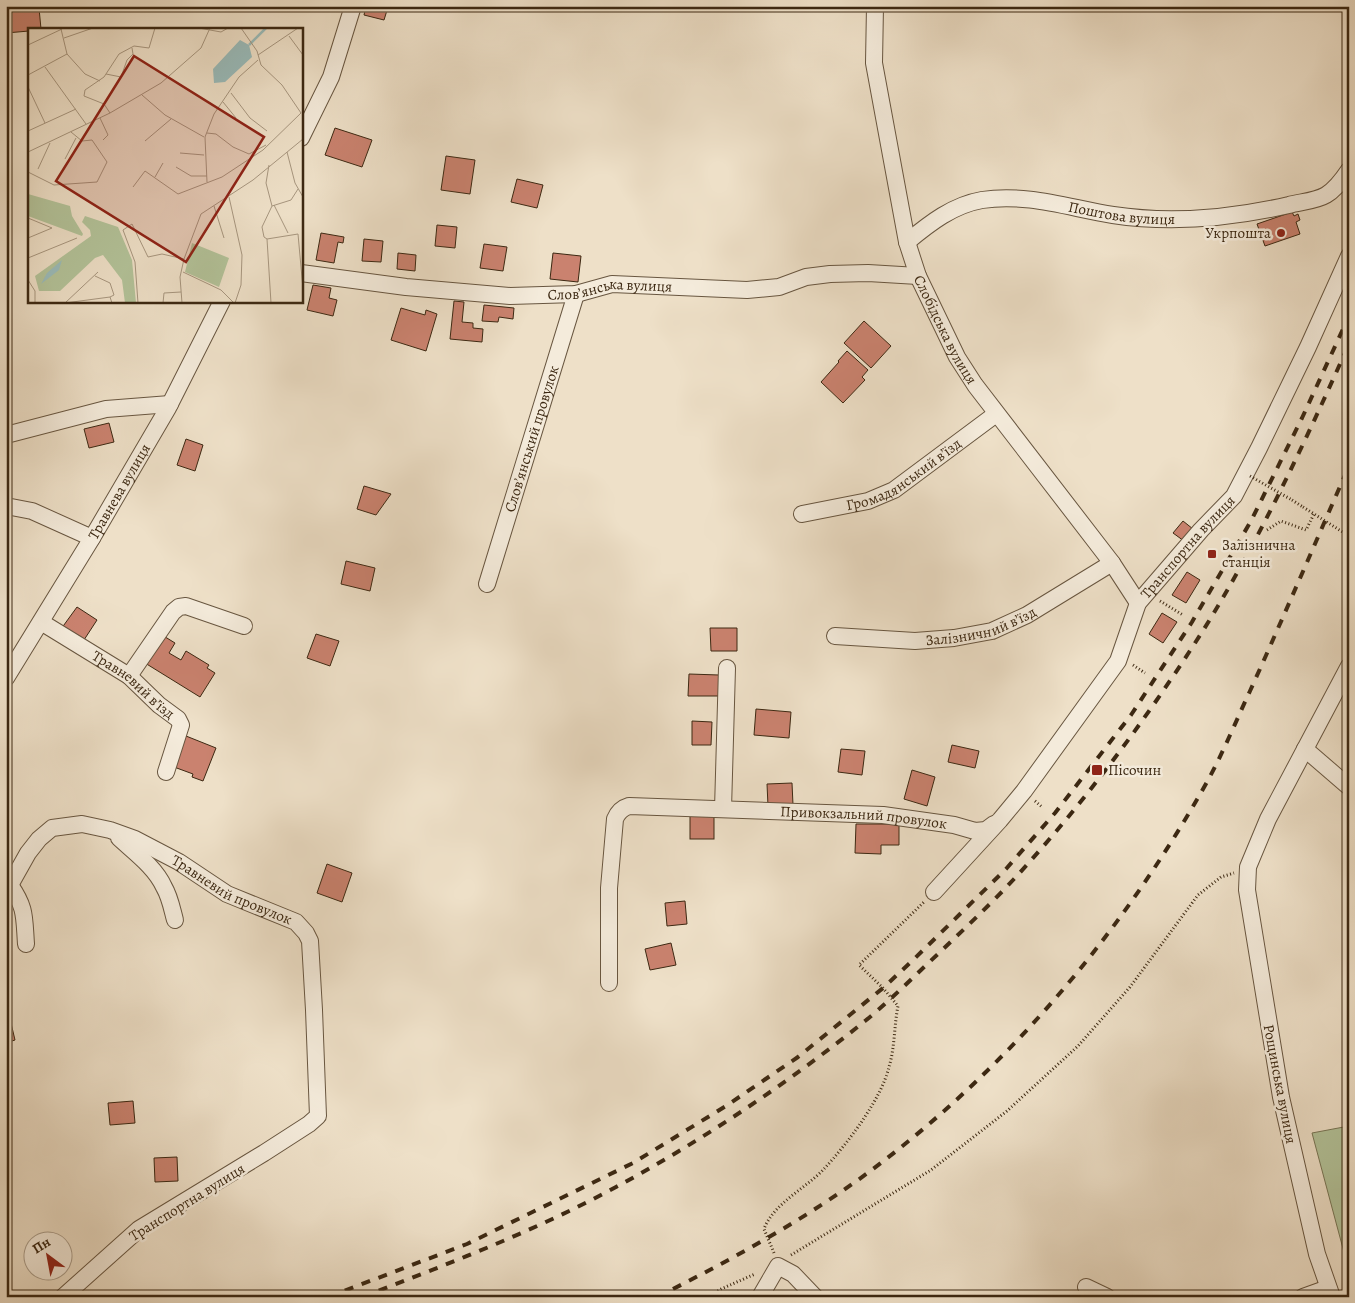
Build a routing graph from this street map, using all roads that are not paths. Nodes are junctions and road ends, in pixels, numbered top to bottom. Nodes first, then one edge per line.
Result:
1 (353, 6) edge
2 (875, 6) edge
3 (302, 136) edge
4 (1345, 176) edge
5 (907, 242) junction
6 (1349, 256) edge
7 (302, 273) edge
8 (918, 276) junction
9 (576, 294) junction
10 (221, 302) edge
11 (170, 404) junction
12 (996, 414) junction
13 (6, 436) edge
14 (6, 506) edge
15 (802, 514) dead end
16 (92, 538) junction
17 (1112, 563) junction
18 (487, 584) dead end
19 (1142, 598) junction
20 (41, 622) junction
21 (244, 626) dead end
22 (835, 636) dead end
23 (1349, 666) edge
24 (728, 668) dead end
25 (129, 676) junction
26 (6, 678) edge
27 (1305, 749) junction
28 (166, 772) dead end
29 (1349, 787) edge
30 (723, 809) junction
31 (1000, 820) junction
32 (110, 830) junction
33 (8, 885) edge
34 (934, 892) road end
35 (175, 920) dead end
36 (26, 944) dead end
37 (609, 983) dead end
38 (318, 1116) joint
39 (1086, 1287) dead end
40 (1330, 1292) edge
41 (63, 1297) edge
42 (760, 1297) edge
43 (814, 1297) edge
44 (1108, 1297) edge
45 (1303, 1297) edge

1 - 3 street
2 - 5 street, Слобідська вулиця
4 - 5 street, Поштова вулиця
5 - 8 street, Слобідська вулиця
6 - 19 street, Транспортна вулиця
7 - 9 street, Слов’янська вулиця
8 - 9 street, Слов’янська вулиця
8 - 12 street, Слобідська вулиця
9 - 18 street, Слов’янський провулок
10 - 11 street, Травнева вулиця
11 - 13 street
11 - 16 street, Травнева вулиця
12 - 15 street, Громадянський в’їзд
12 - 17 street, Слобідська вулиця
14 - 16 street
16 - 20 street, Травнева вулиця
17 - 19 street, Слобідська вулиця
17 - 22 street, Залізничний в’їзд
19 - 31 street, Транспортна вулиця
20 - 25 street, Травневий в’їзд
20 - 26 street, Травнева вулиця
21 - 25 street
23 - 27 street
24 - 30 street
25 - 28 street, Травневий в’їзд
27 - 29 street
27 - 40 street, Рощинська вулиця
30 - 31 street, Привокзальний провулок
30 - 37 street, Привокзальний провулок
31 - 34 street, Транспортна вулиця
32 - 33 street, Травневий провулок
32 - 35 street
32 - 38 street, Травневий провулок
33 - 36 street
38 - 41 street, Транспортна вулиця
39 - 44 street
40 - 45 street
42 - 43 street

